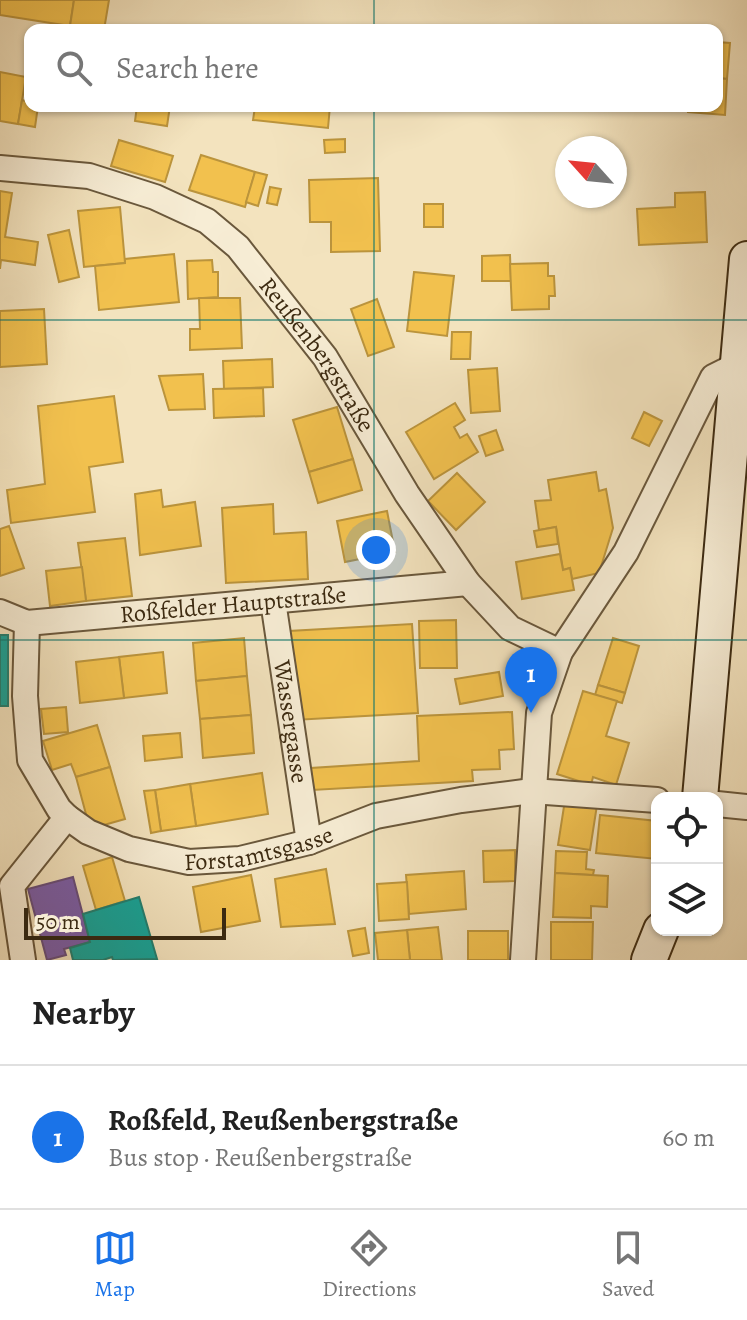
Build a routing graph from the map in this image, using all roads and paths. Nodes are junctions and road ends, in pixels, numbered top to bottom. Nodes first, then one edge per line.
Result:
1 (0, 168) edge
2 (747, 259) edge
3 (743, 364) edge
4 (468, 583) junction
5 (273, 601) junction
6 (0, 612) edge
7 (27, 623) junction
8 (560, 652) junction
9 (532, 791) junction
10 (701, 792) edge
11 (651, 800) edge
12 (723, 805) edge
13 (747, 807) edge
14 (67, 817) junction
15 (309, 842) junction
16 (659, 936) edge
17 (23, 960) edge
18 (523, 960) edge
19 (649, 960) edge

1 - 4 street, Reußenbergstraße
2 - 3 main road
3 - 8 street
3 - 10 main road
4 - 5 street, Roßfelder Hauptstraße
4 - 8 street, Reußenbergstraße
5 - 7 street, Roßfelder Hauptstraße
5 - 15 street, Wassergasse
6 - 7 street, Roßfelder Hauptstraße
7 - 14 street, Forstamtsgasse
8 - 9 street
9 - 11 street, Forstamtsgasse
9 - 15 street, Forstamtsgasse
9 - 18 street
12 - 13 street
14 - 15 street, Forstamtsgasse
14 - 17 street
16 - 19 main road

